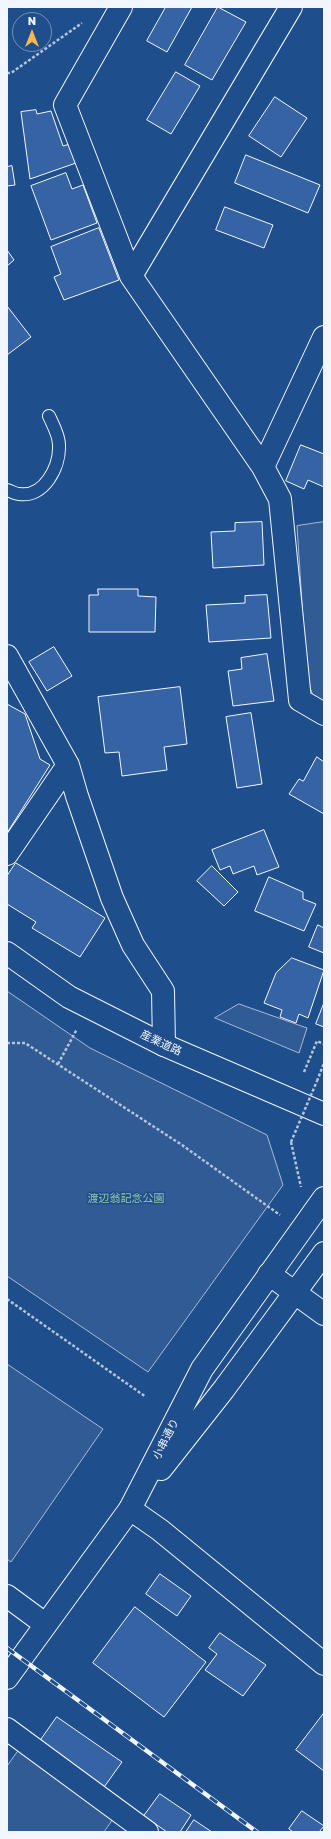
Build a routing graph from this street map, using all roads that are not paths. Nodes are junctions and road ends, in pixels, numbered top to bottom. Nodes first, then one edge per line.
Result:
1 (291, 7) edge
2 (120, 9) edge
3 (131, 276) junction
4 (324, 337) edge
5 (49, 416) dead end
6 (263, 467) junction
7 (7, 490) edge
8 (7, 656) edge
9 (324, 714) edge
10 (68, 765) junction
11 (7, 854) edge
12 (7, 953) edge
13 (164, 1045) junction
14 (324, 1114) edge
15 (324, 1198) edge
16 (324, 1253) edge
17 (269, 1274) junction
18 (295, 1293) junction
19 (324, 1314) edge
20 (130, 1509) junction
21 (7, 1596) edge
22 (45, 1624) junction
23 (324, 1664) edge
24 (7, 1678) edge
25 (7, 1729) edge
26 (148, 1832) edge

1 - 3 street
2 - 3 street
3 - 6 street
4 - 6 street
5 - 7 lane
6 - 9 street
8 - 10 street
10 - 11 street
10 - 13 street
12 - 13 street, 産業道路
13 - 14 street, 産業道路
15 - 17 street, 小串通り
16 - 18 street
17 - 18 street
17 - 20 street, 小串通り
18 - 19 street
18 - 20 street
20 - 22 street, 小串通り
20 - 23 street
21 - 22 street
22 - 24 street, 小串通り
25 - 26 street

